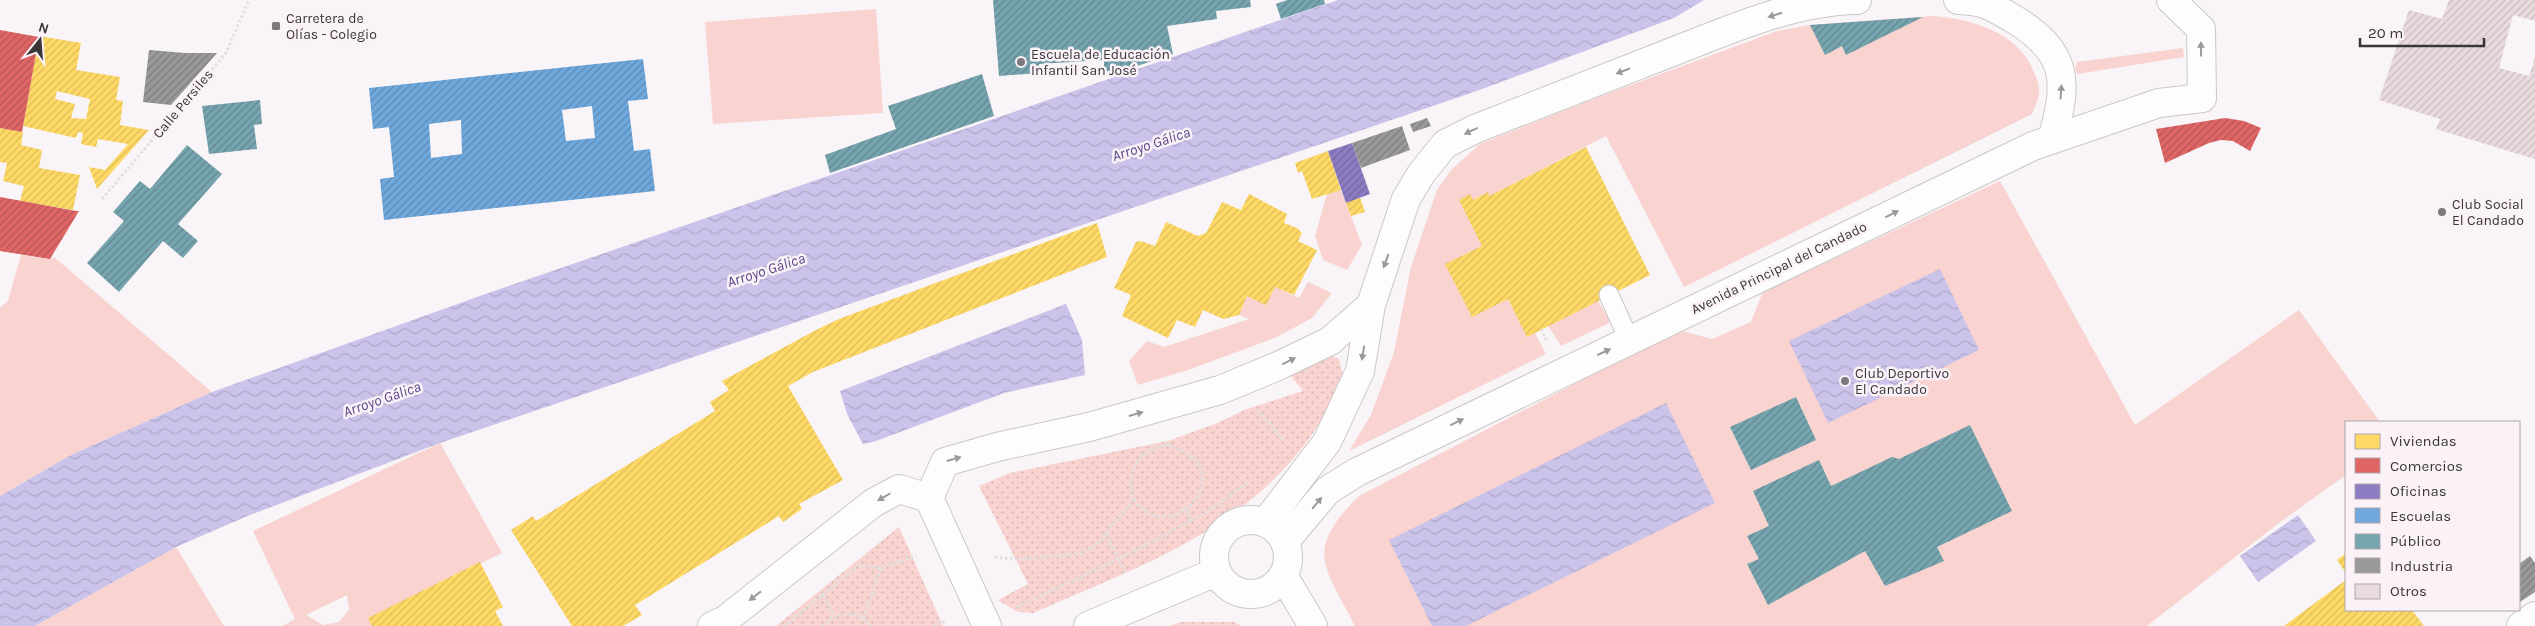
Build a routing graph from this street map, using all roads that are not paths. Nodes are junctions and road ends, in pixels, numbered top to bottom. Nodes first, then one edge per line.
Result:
1 (1857, 0) edge
2 (1958, 0) edge
3 (2171, 0) edge
4 (2052, 139) junction
5 (1609, 295) dead end
6 (1371, 305) junction
7 (1629, 340) junction
8 (929, 498) junction
9 (1266, 522) junction
10 (1286, 540) junction
11 (1216, 572) junction
12 (1284, 576) junction
13 (2535, 616) edge
14 (982, 617) edge
15 (712, 626) edge
16 (1088, 626) edge
17 (1313, 626) edge
18 (2521, 626) edge

1 -> 6 street
4 -> 2 street
4 -> 3 street, Avenida Principal del Candado
7 -> 4 street, Avenida Principal del Candado
5 - 7 lane
8 -> 6 street
6 -> 9 street
10 -> 7 street, Avenida Principal del Candado
8 - 14 street
8 -> 15 street
9 - 10 street
9 - 11 street
10 - 12 street
11 - 12 street
11 - 16 street
12 - 17 street
13 - 18 street

